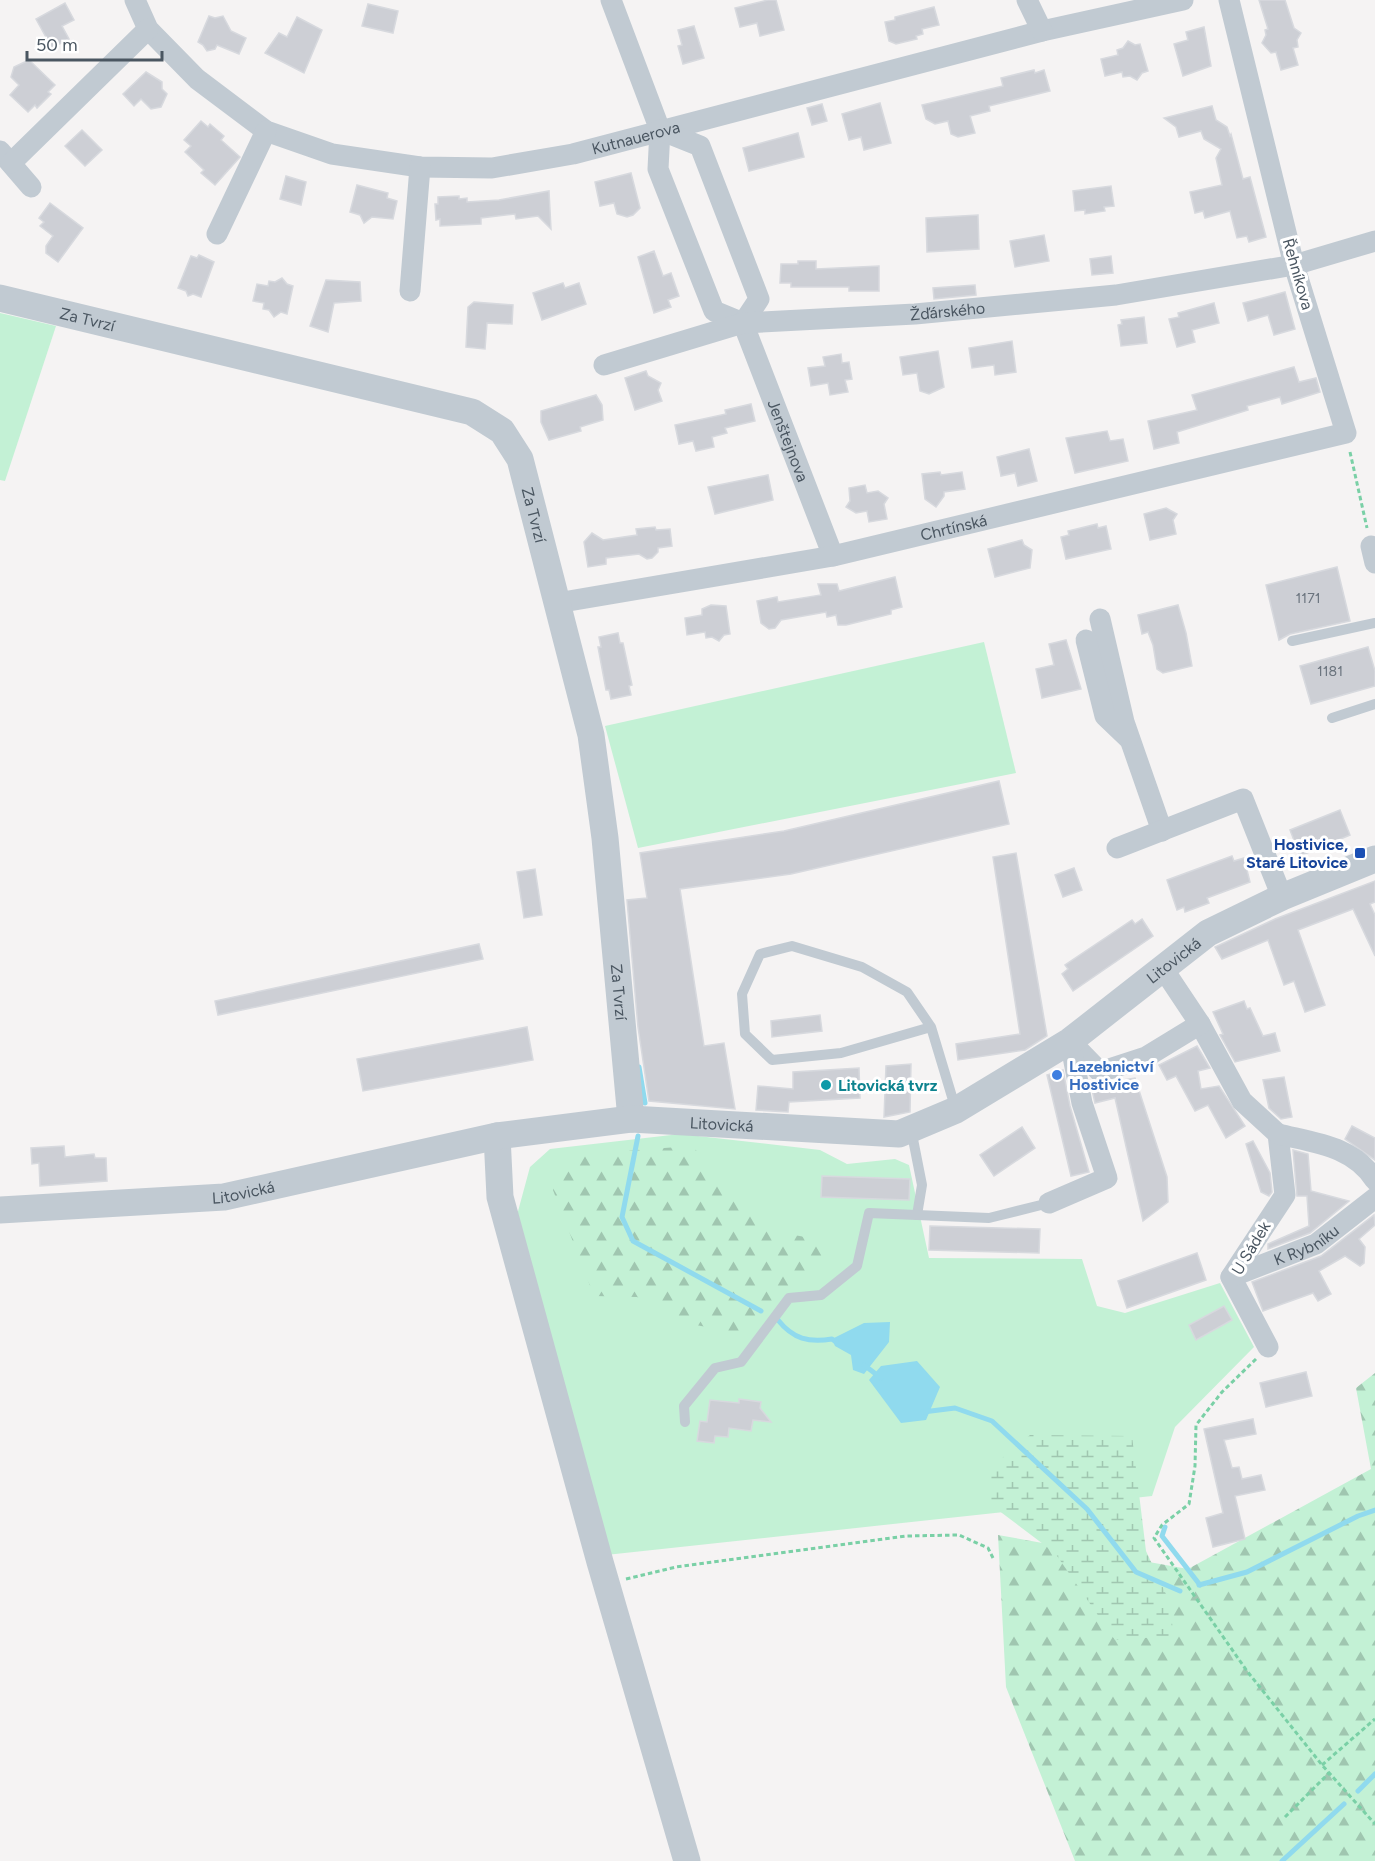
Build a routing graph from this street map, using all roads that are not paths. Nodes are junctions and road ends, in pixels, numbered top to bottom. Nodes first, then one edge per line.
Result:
1 (135, 0) edge
2 (611, 0) edge
3 (1027, 0) edge
4 (1183, 0) edge
5 (1229, 0) edge
6 (148, 29) junction
7 (1042, 31) junction
8 (660, 130) junction
9 (266, 131) junction
10 (5, 157) edge
11 (420, 167) junction
12 (31, 187) dead end
13 (217, 234) dead end
14 (1375, 241) edge
15 (1294, 265) junction
16 (410, 291) dead end
17 (0, 298) edge
18 (743, 322) junction
19 (604, 364) dead end
20 (1346, 433) joint
21 (833, 556) junction
22 (557, 603) junction
23 (1100, 619) dead end
24 (1375, 623) edge
25 (1086, 640) dead end
26 (1293, 641) dead end
27 (1375, 704) edge
28 (1332, 718) dead end
29 (1131, 741) junction
30 (1162, 831) junction
31 (1117, 848) dead end
32 (1375, 860) edge
33 (1282, 897) junction
34 (1164, 970) junction
35 (1200, 1024) junction
36 (931, 1028) junction
37 (1070, 1041) junction
38 (956, 1110) junction
39 (632, 1119) junction
40 (911, 1129) junction
41 (1278, 1134) junction
42 (497, 1136) junction
43 (1375, 1180) edge
44 (1375, 1198) edge
45 (1049, 1203) joint
46 (0, 1210) edge
47 (917, 1215) junction
48 (1231, 1277) junction
49 (1268, 1347) road end
50 (685, 1422) dead end
51 (687, 1861) edge

1 - 6 street, Kutnauerova
2 - 8 street
3 - 7 street
4 - 7 street, Kutnauerova
5 - 15 street, Řehníkova
6 - 9 street, Kutnauerova
6 - 10 street
7 - 8 street, Kutnauerova
8 - 11 street, Kutnauerova
8 - 18 street
8 - 18 street
9 - 11 street, Kutnauerova
9 - 13 street
10 - 12 street
11 - 16 street
14 - 15 street, Žďárského
15 - 18 street, Žďárského
15 - 20 street, Řehníkova
17 - 22 street, Za Tvrzí
18 - 19 street, Žďárského
18 - 21 street, Jenštejnova
20 - 21 street, Chrtínská
21 - 22 street, Chrtínská
22 - 39 street, Za Tvrzí
23 - 29 street
24 - 26 lane
25 - 29 street
27 - 28 lane
29 - 30 street
30 - 31 street
30 - 33 street
32 - 33 street, Litovická
33 - 34 street, Litovická
34 - 35 street
34 - 37 street, Litovická
35 - 37 street
35 - 41 street
36 - 36 lane
36 - 38 lane
37 - 38 street, Litovická
37 - 45 street
38 - 40 street, Litovická
39 - 40 street, Litovická
39 - 42 street, Litovická
40 - 47 lane
41 - 43 street
41 - 48 street, U Sádek
42 - 46 street, Litovická
42 - 51 street
44 - 48 street, K Rybníku
45 - 47 lane
47 - 50 lane
48 - 49 street, U Sádek

